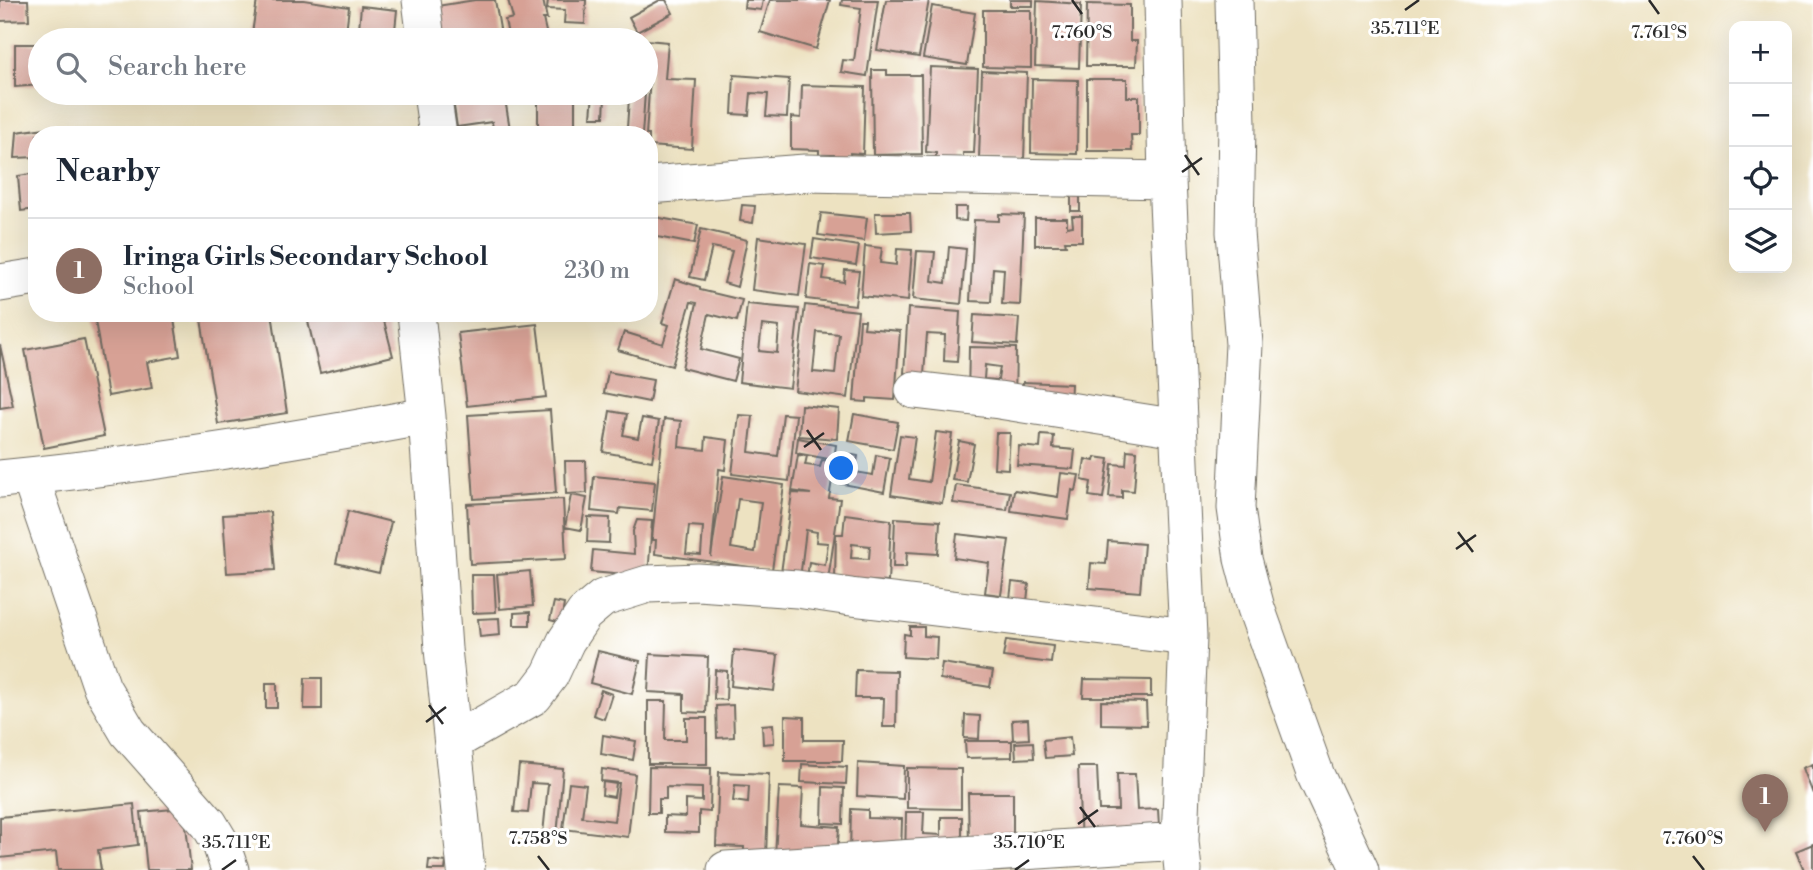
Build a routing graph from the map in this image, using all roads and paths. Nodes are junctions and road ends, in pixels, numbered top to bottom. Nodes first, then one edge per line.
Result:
1 (421, 0) edge
2 (1163, 0) edge
3 (1234, 0) edge
4 (424, 28) edge
5 (434, 105) edge
6 (437, 126) edge
7 (1167, 180) junction
8 (658, 184) edge
9 (28, 278) edge
10 (0, 282) edge
11 (417, 322) edge
12 (914, 390) dead end
13 (427, 416) junction
14 (1178, 428) junction
15 (15, 478) edge
16 (1188, 637) junction
17 (453, 741) junction
18 (1181, 856) edge
19 (230, 870) edge
20 (466, 870) edge
21 (726, 870) edge
22 (1360, 870) edge

1 - 4 street
2 - 7 street
3 - 22 street
5 - 6 street
7 - 8 street
7 - 14 street
9 - 10 street
11 - 13 street
12 - 14 street
13 - 15 street
13 - 17 street
14 - 16 street
15 - 19 street
16 - 17 street
16 - 18 street
17 - 20 street
18 - 21 street

